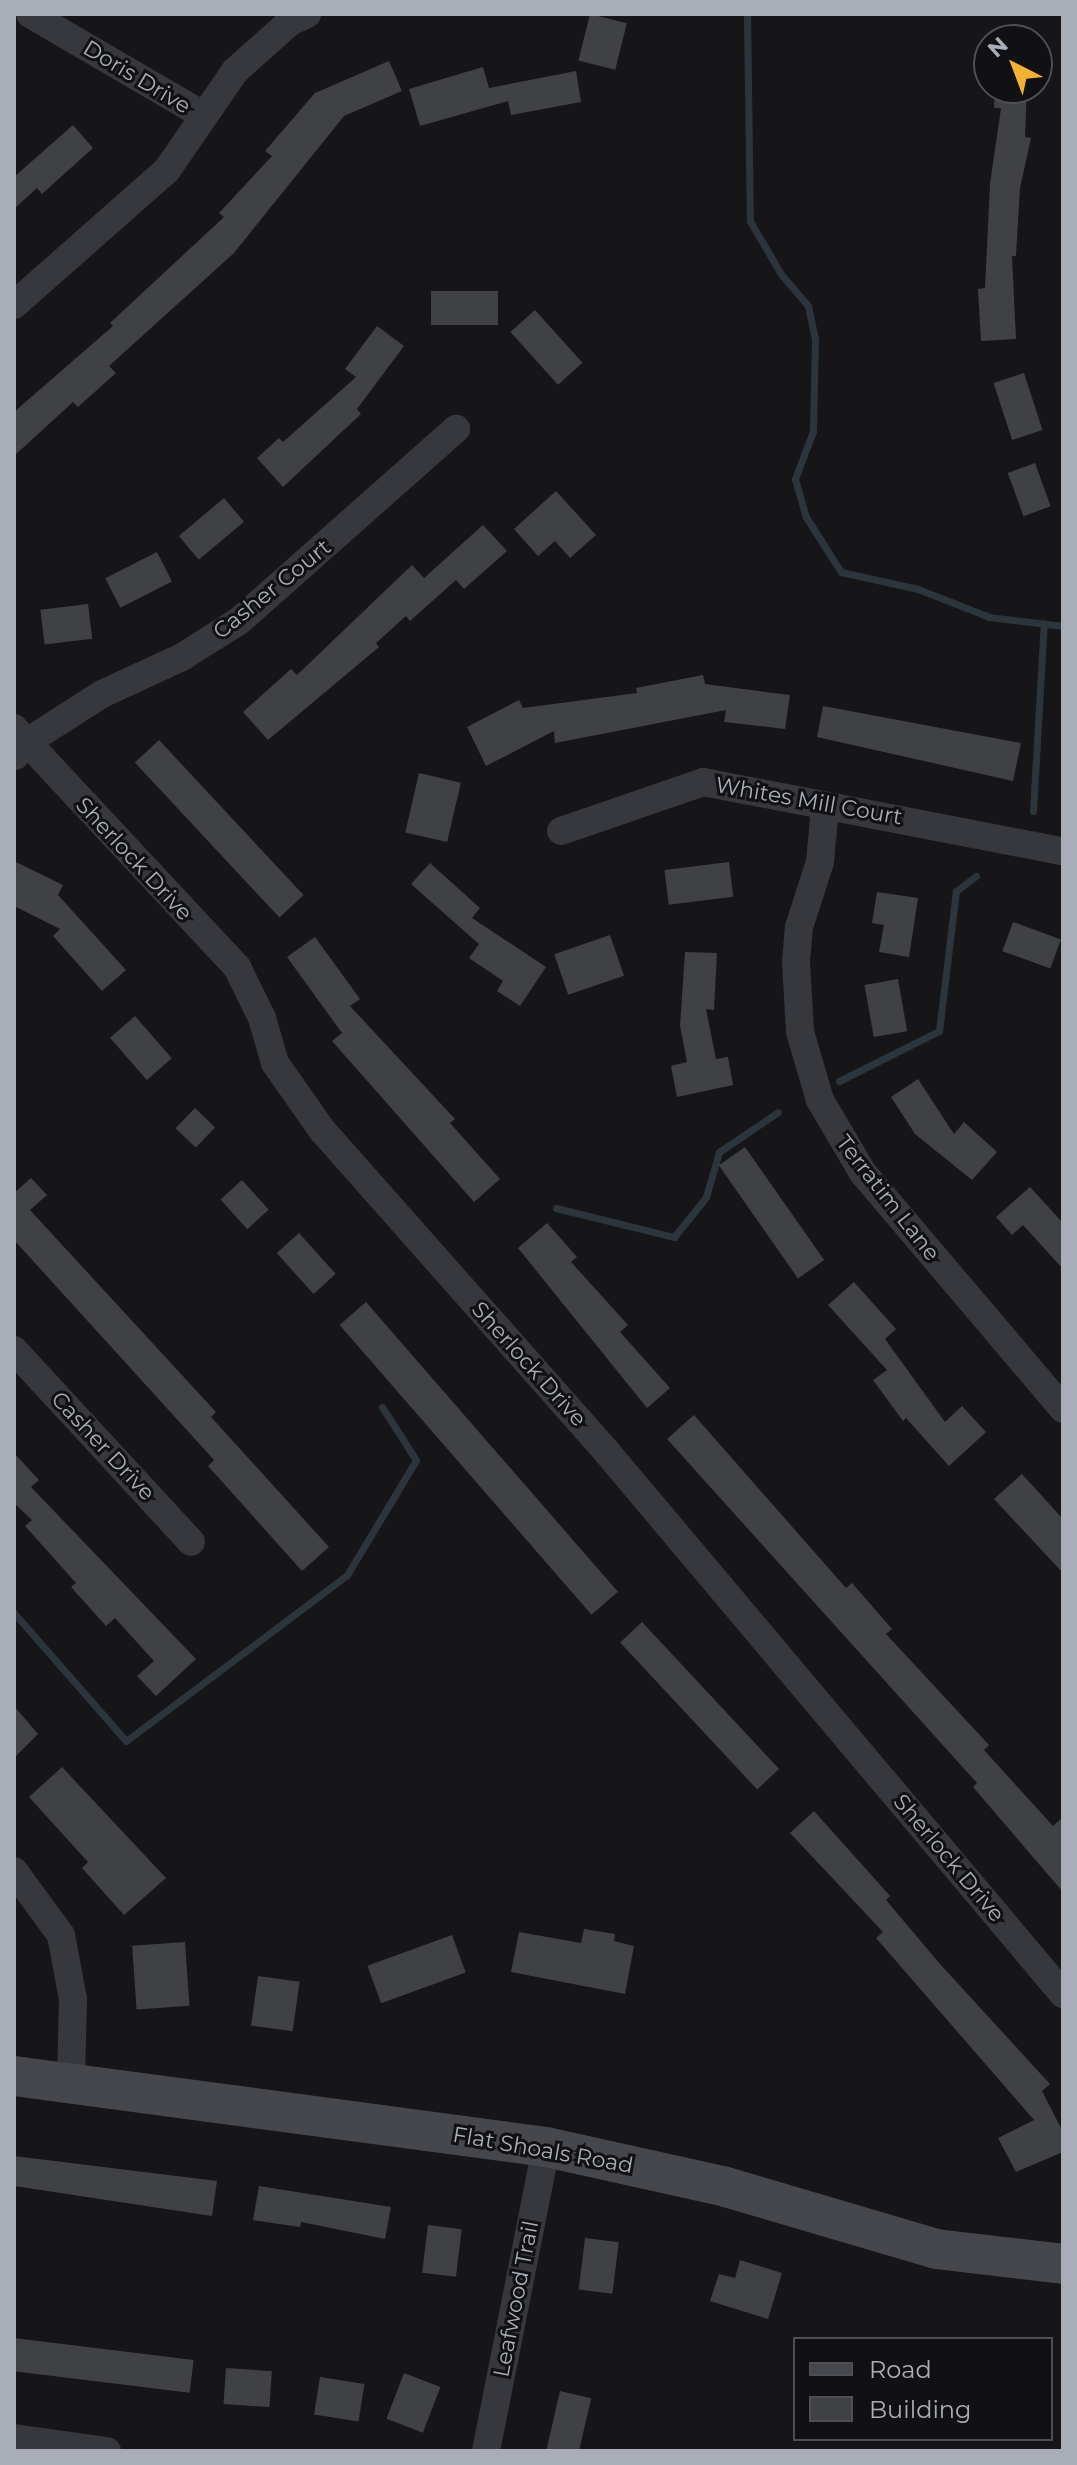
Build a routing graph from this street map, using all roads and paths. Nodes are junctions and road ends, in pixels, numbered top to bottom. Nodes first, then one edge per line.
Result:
1 (30, 14) edge
2 (307, 14) edge
3 (203, 115) junction
4 (14, 305) edge
5 (456, 429) dead end
6 (18, 742) edge
7 (825, 808) junction
8 (561, 831) dead end
9 (1063, 851) edge
10 (14, 1350) edge
11 (1063, 1409) edge
12 (191, 1542) dead end
13 (14, 1871) edge
14 (1063, 1994) edge
15 (14, 2076) edge
16 (71, 2083) junction
17 (546, 2147) junction
18 (1063, 2264) edge
19 (14, 2438) edge
20 (107, 2451) edge
21 (486, 2451) edge

1 - 3 street, Doris Drive
2 - 3 street
3 - 4 street
5 - 6 street, Casher Court
6 - 14 street, Sherlock Drive
7 - 8 street, Whites Mill Court
7 - 9 street, Whites Mill Court
7 - 11 street, Terratim Lane
10 - 12 street, Casher Drive
13 - 16 street
15 - 16 main road, Flat Shoals Road
16 - 17 main road, Flat Shoals Road
17 - 18 main road, Flat Shoals Road
17 - 21 street, Leafwood Trail
19 - 20 street

